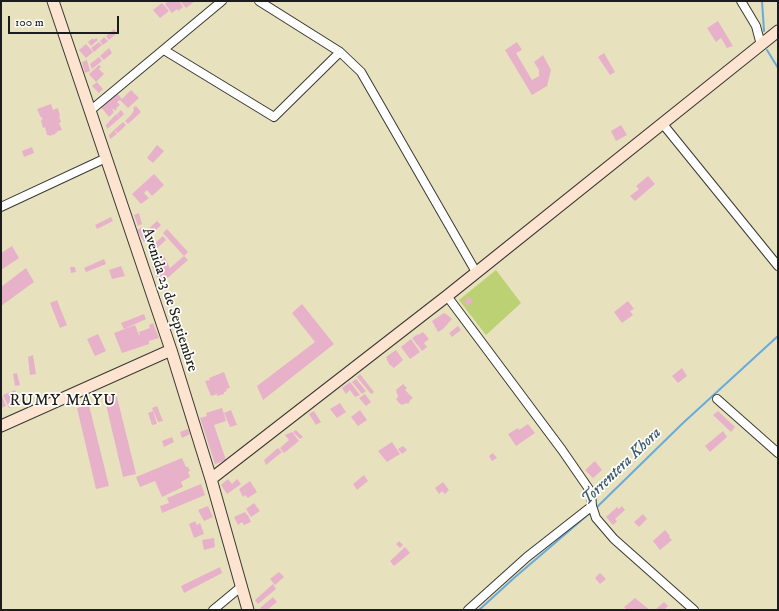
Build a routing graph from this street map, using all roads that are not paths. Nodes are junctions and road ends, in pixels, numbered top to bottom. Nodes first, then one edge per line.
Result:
1 (54, 1) edge
2 (222, 1) edge
3 (259, 1) edge
4 (741, 1) edge
5 (778, 31) edge
6 (760, 44) junction
7 (164, 50) junction
8 (340, 52) junction
9 (91, 110) junction
10 (662, 123) junction
11 (106, 158) junction
12 (1, 207) edge
13 (778, 266) edge
14 (476, 272) junction
15 (447, 296) junction
16 (172, 350) junction
17 (717, 399) dead end
18 (1, 426) edge
19 (778, 452) edge
20 (212, 479) junction
21 (592, 506) junction
22 (242, 586) junction
23 (213, 610) edge
24 (248, 610) edge
25 (468, 610) edge
26 (694, 610) edge

1 - 9 street, Avenida 23 de Septiembre
2 - 7 street
3 - 8 street
4 - 6 street
5 - 6 street
6 - 10 street
7 - 8 street
7 - 9 street
8 - 14 street
9 - 11 street, Avenida 23 de Septiembre
10 - 13 street
10 - 14 street
11 - 12 street
11 - 16 street, Avenida 23 de Septiembre
14 - 15 street
15 - 20 street
15 - 21 street
16 - 18 street
16 - 20 street, Avenida 23 de Septiembre
17 - 19 street
20 - 22 street, Avenida 23 de Septiembre
21 - 25 street
21 - 26 street
22 - 23 street
22 - 24 street, Avenida 23 de Septiembre

